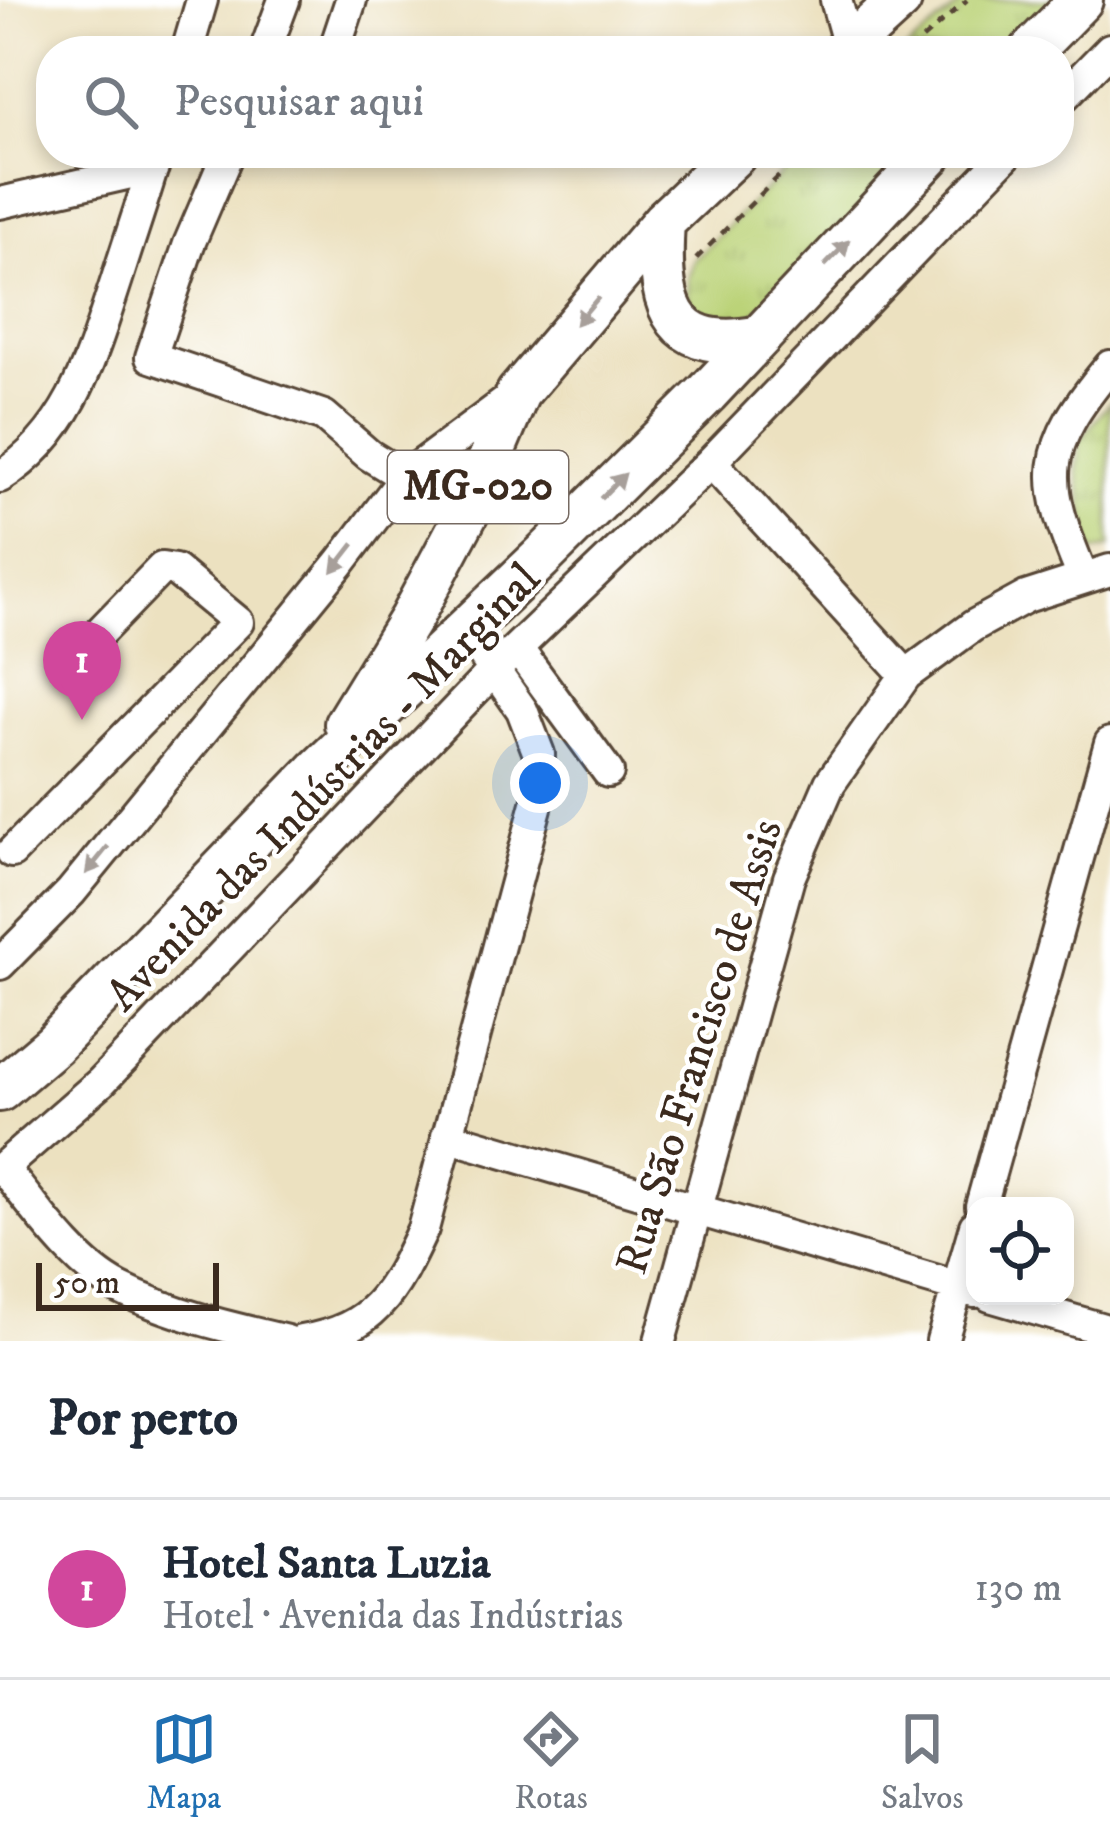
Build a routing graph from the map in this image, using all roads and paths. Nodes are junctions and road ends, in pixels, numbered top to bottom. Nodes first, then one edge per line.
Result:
1 (202, 0) edge
2 (284, 0) edge
3 (350, 0) edge
4 (836, 0) edge
5 (900, 0) edge
6 (967, 0) edge
7 (1081, 0) edge
8 (191, 36) edge
9 (271, 36) edge
10 (339, 36) edge
11 (844, 36) edge
12 (861, 36) edge
13 (926, 36) edge
14 (1046, 36) edge
15 (1110, 49) edge
16 (1074, 86) edge
17 (126, 168) edge
18 (152, 168) edge
19 (222, 168) edge
20 (720, 168) edge
21 (787, 168) edge
22 (918, 168) edge
23 (994, 168) edge
24 (0, 203) edge
25 (663, 222) junction
26 (690, 272) dead end
27 (756, 338) junction
28 (1110, 366) edge
29 (518, 393) junction
30 (711, 462) junction
31 (0, 477) edge
32 (405, 477) junction
33 (1097, 573) edge
34 (466, 630) junction
35 (219, 643) junction
36 (506, 658) junction
37 (67, 666) dead end
38 (254, 669) junction
39 (906, 675) junction
40 (1110, 743) edge
41 (317, 771) junction
42 (608, 772) dead end
43 (12, 852) dead end
44 (0, 964) edge
45 (0, 1090) edge
46 (447, 1136) junction
47 (1, 1169) edge
48 (983, 1197) edge
49 (695, 1211) junction
50 (966, 1289) edge
51 (1021, 1305) edge
52 (1110, 1331) edge
53 (287, 1341) edge
54 (303, 1341) edge
55 (660, 1341) edge
56 (942, 1341) edge

1 - 8 street
2 - 9 street
3 - 10 street
4 - 11 street
5 - 12 highway
6 - 13 path
7 - 14 highway
15 - 16 street
17 - 24 street
18 - 31 street
19 - 32 street
20 - 25 highway, MG-020
21 - 26 path
27 -> 22 highway, MG-020
23 - 30 street, Avenida das Indústrias - Marginal
25 - 27 highway
25 -> 29 highway, MG-020
34 -> 27 highway, MG-020
28 - 33 street
29 - 32 street
29 - 41 highway, MG-020
30 - 36 street, Avenida das Indústrias - Marginal
30 - 39 street
32 -> 38 street
33 - 39 street, Rua São Francisco de Assis
34 - 36 street
34 - 41 highway, MG-020
35 - 37 street
35 - 38 street
35 - 43 street
36 - 42 street
36 - 46 street
36 - 47 street, Avenida das Indústrias - Marginal
38 -> 44 street
39 - 49 street, Rua São Francisco de Assis
40 - 48 street
41 - 45 highway, MG-020
46 - 49 street
46 - 54 street
47 - 53 street
49 - 50 street
49 - 55 street, Rua São Francisco de Assis
50 - 56 street
51 - 52 street

